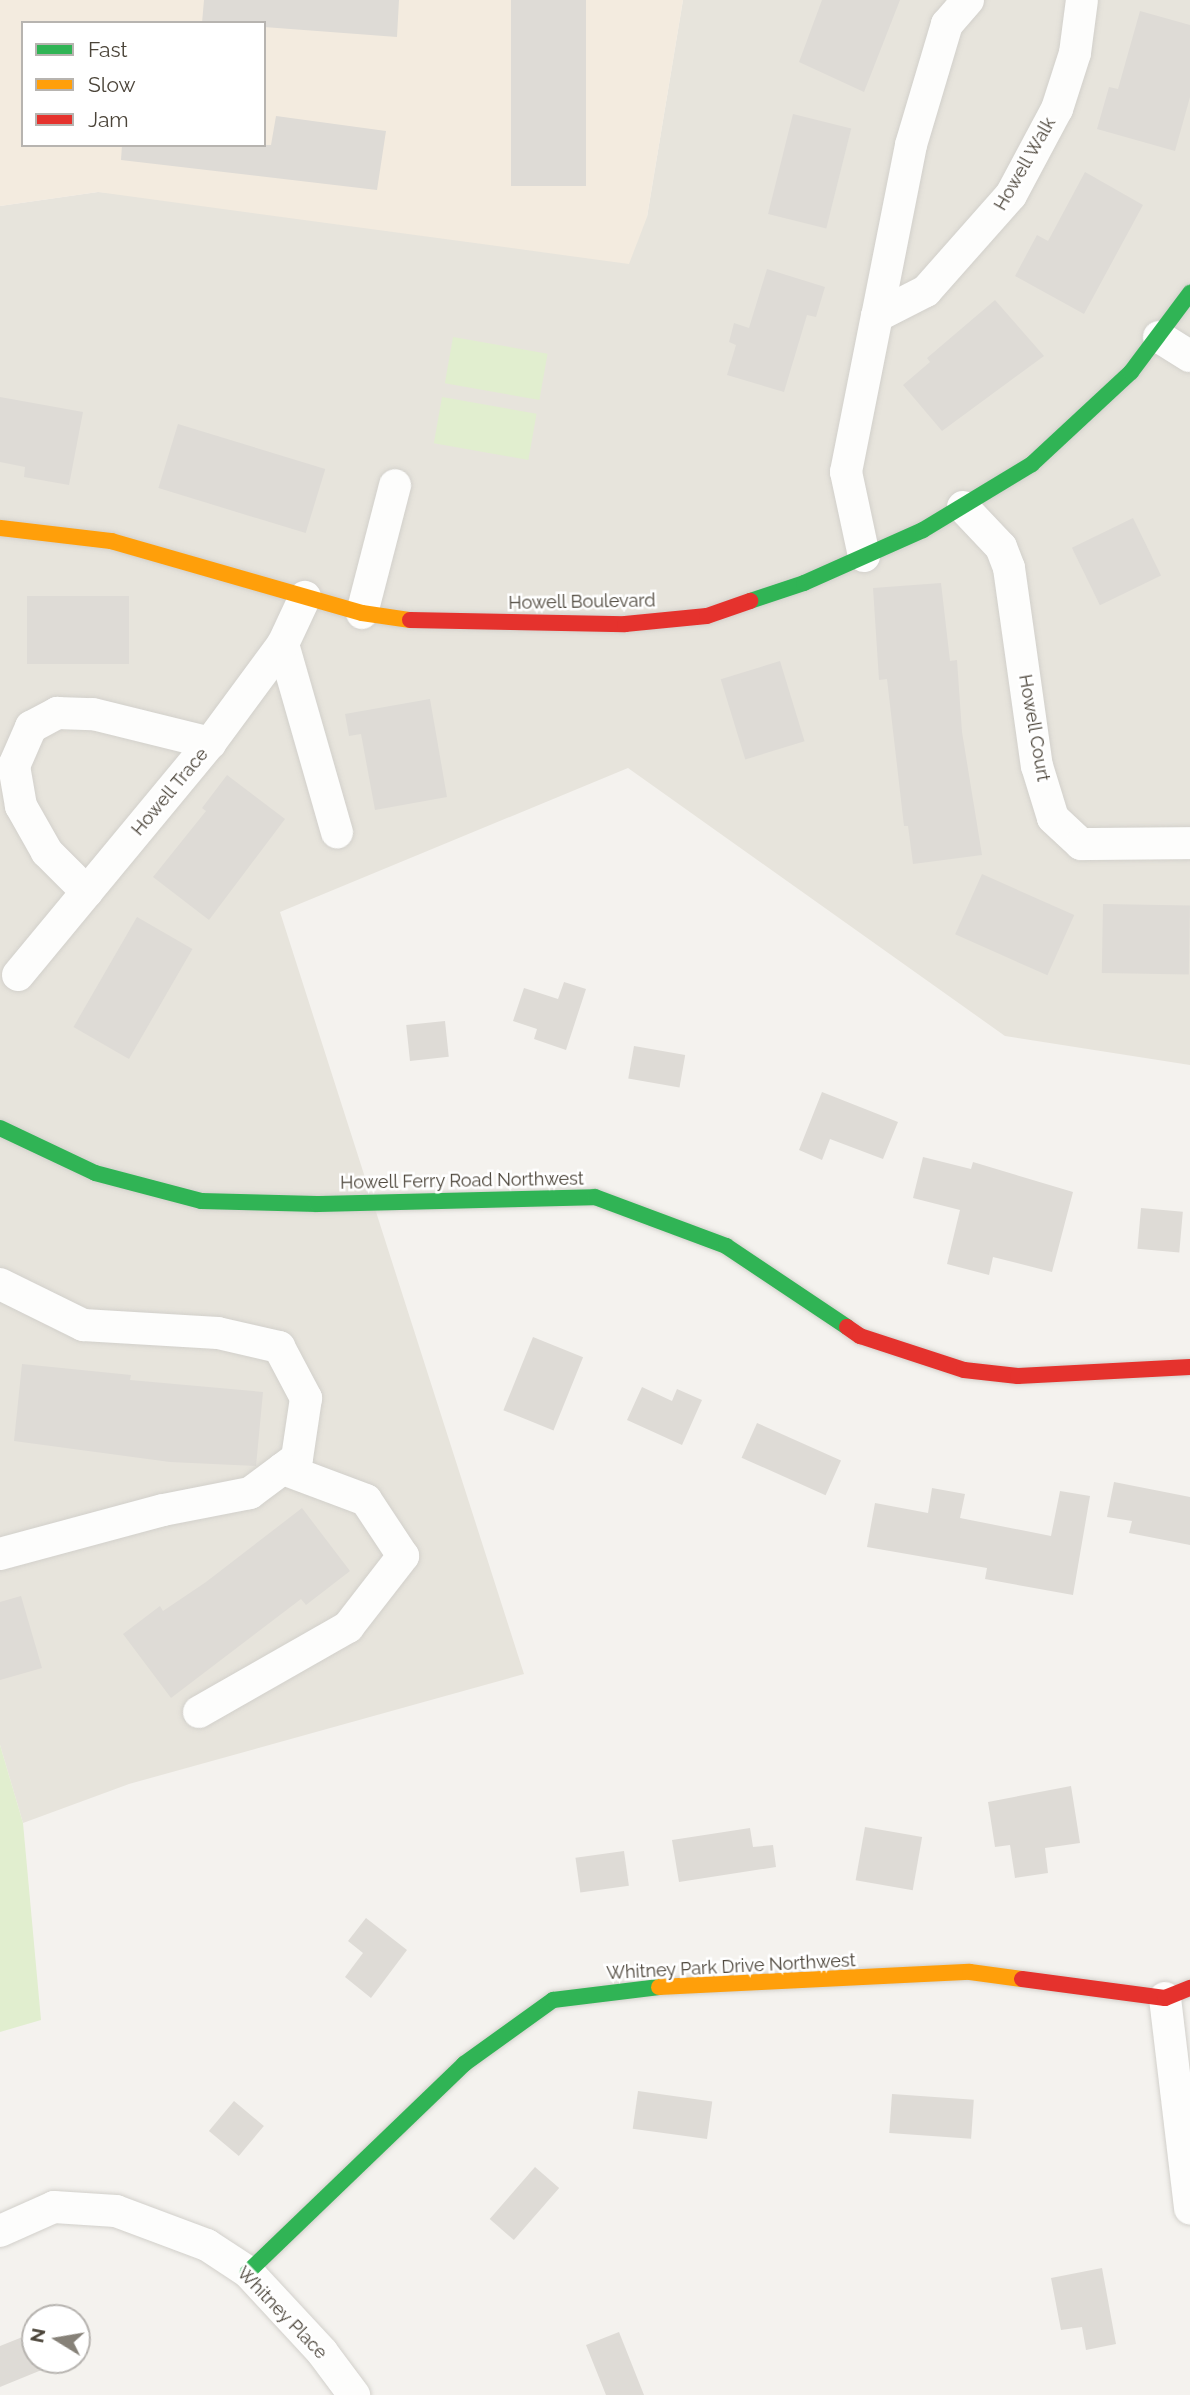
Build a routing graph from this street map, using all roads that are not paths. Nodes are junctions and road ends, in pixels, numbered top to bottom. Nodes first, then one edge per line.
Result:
1 (968, 0) edge
2 (1082, 0) edge
3 (1190, 293) edge
4 (877, 316) junction
5 (1159, 337) junction
6 (1190, 356) edge
7 (395, 485) dead end
8 (963, 507) junction
9 (0, 528) edge
10 (864, 556) junction
11 (305, 597) junction
12 (362, 613) junction
13 (283, 644) junction
14 (211, 743) junction
15 (337, 832) dead end
16 (1190, 843) edge
17 (87, 892) junction
18 (18, 975) dead end
19 (0, 1128) edge
20 (0, 1284) edge
21 (1190, 1367) edge
22 (283, 1469) junction
23 (0, 1554) edge
24 (199, 1712) dead end
25 (1178, 1993) edge
26 (1190, 2209) edge
27 (0, 2231) edge
28 (248, 2272) junction
29 (354, 2395) edge

1 - 4 street
2 - 4 street, Howell Walk
3 - 5 street, Howell Boulevard
4 - 10 street
5 - 6 street
5 - 8 street, Howell Boulevard
7 - 12 street
8 - 10 street, Howell Boulevard
8 - 16 street, Howell Court
9 - 11 street, Howell Boulevard
10 - 12 street, Howell Boulevard
11 - 12 street, Howell Boulevard
11 - 13 street, Howell Trace
13 - 14 street, Howell Trace
13 - 15 street
14 - 17 street, Howell Trace
14 - 17 street
17 - 18 street, Howell Trace
19 - 21 street, Howell Ferry Road Northwest
20 - 22 street
22 - 23 street
22 - 24 street
25 - 26 street
25 - 28 street, Whitney Park Drive Northwest
27 - 28 street, Whitney Place
28 - 29 street, Whitney Place

